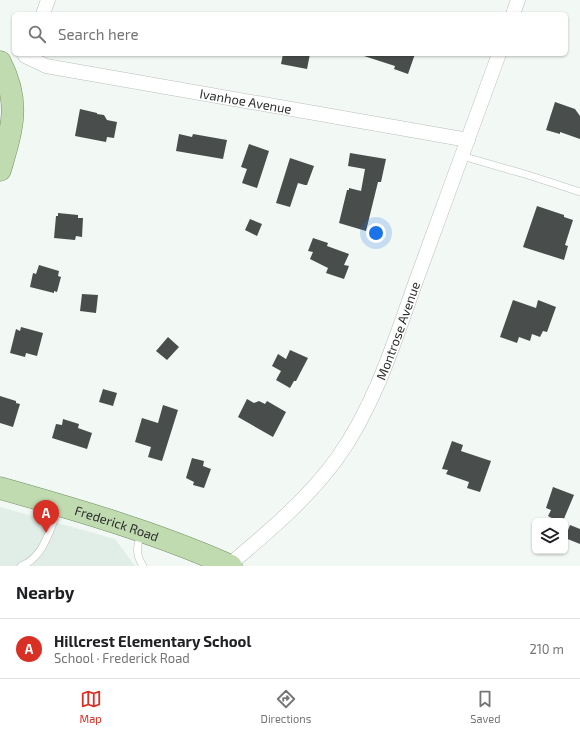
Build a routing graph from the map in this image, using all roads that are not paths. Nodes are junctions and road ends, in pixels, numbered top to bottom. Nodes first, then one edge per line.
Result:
1 (48, 0) edge
2 (518, 0) edge
3 (44, 12) edge
4 (514, 12) edge
5 (24, 56) edge
6 (28, 56) edge
7 (497, 56) edge
8 (2, 65) edge
9 (468, 140) junction
10 (462, 156) junction
11 (0, 170) edge
12 (580, 192) edge
13 (0, 488) edge
14 (60, 505) junction
15 (142, 532) junction
16 (21, 566) edge
17 (143, 566) edge
18 (230, 566) edge

1 - 3 street
2 - 4 street
5 - 8 street
6 - 9 street, Ivanhoe Avenue
7 - 9 street, Montrose Avenue
8 - 11 main road
9 - 10 street, Montrose Avenue
10 - 12 lane
10 - 18 street, Montrose Avenue
13 - 14 main road, Frederick Road
14 - 15 main road, Frederick Road
14 - 16 lane
15 - 17 lane
15 - 18 main road, Frederick Road

